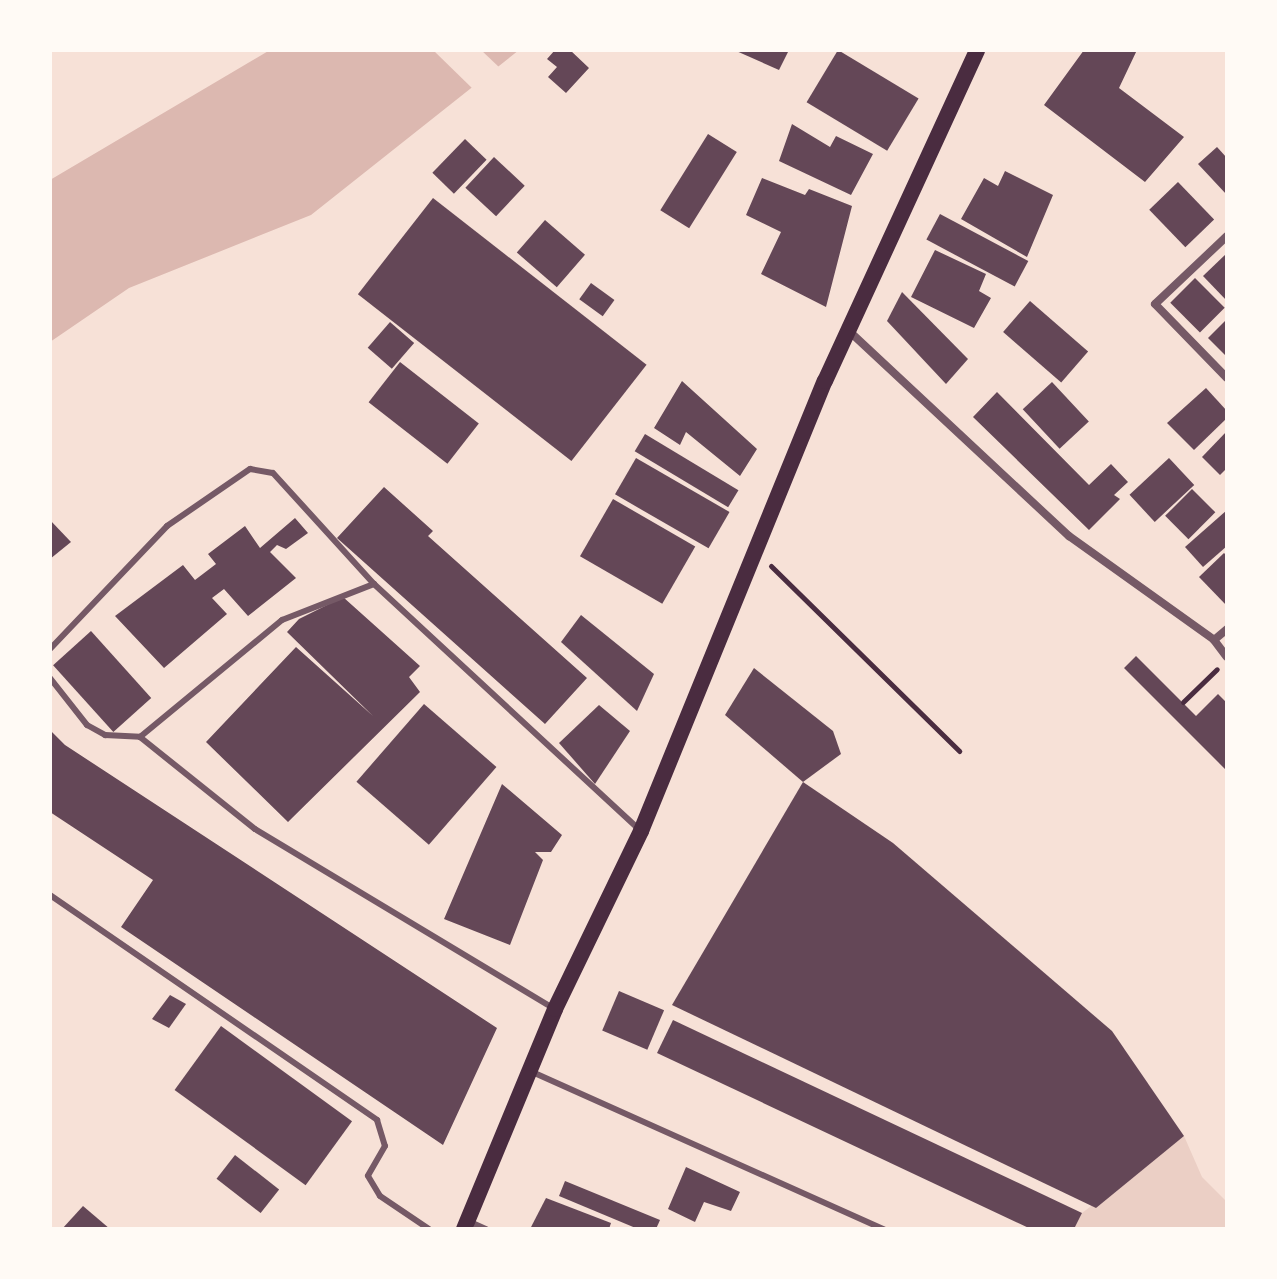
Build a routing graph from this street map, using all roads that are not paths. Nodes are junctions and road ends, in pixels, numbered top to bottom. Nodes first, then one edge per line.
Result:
1 (977, 50) edge
2 (1227, 236) edge
3 (849, 331) junction
4 (1227, 378) edge
5 (374, 584) junction
6 (1227, 629) edge
7 (1214, 640) junction
8 (50, 649) edge
9 (1227, 657) edge
10 (50, 678) edge
11 (140, 737) junction
12 (641, 831) junction
13 (50, 895) edge
14 (555, 1009) junction
15 (530, 1071) junction
16 (466, 1225) edge
17 (429, 1229) edge
18 (486, 1229) edge
19 (884, 1229) edge

1 - 3 main road
2 - 4 street
3 - 7 street
3 - 12 main road
5 - 8 lane
5 - 11 lane
5 - 12 lane
6 - 7 street
7 - 9 street
10 - 11 lane
11 - 14 lane
12 - 14 main road
13 - 17 lane
14 - 15 main road
15 - 16 main road
15 - 19 lane
16 - 18 lane

